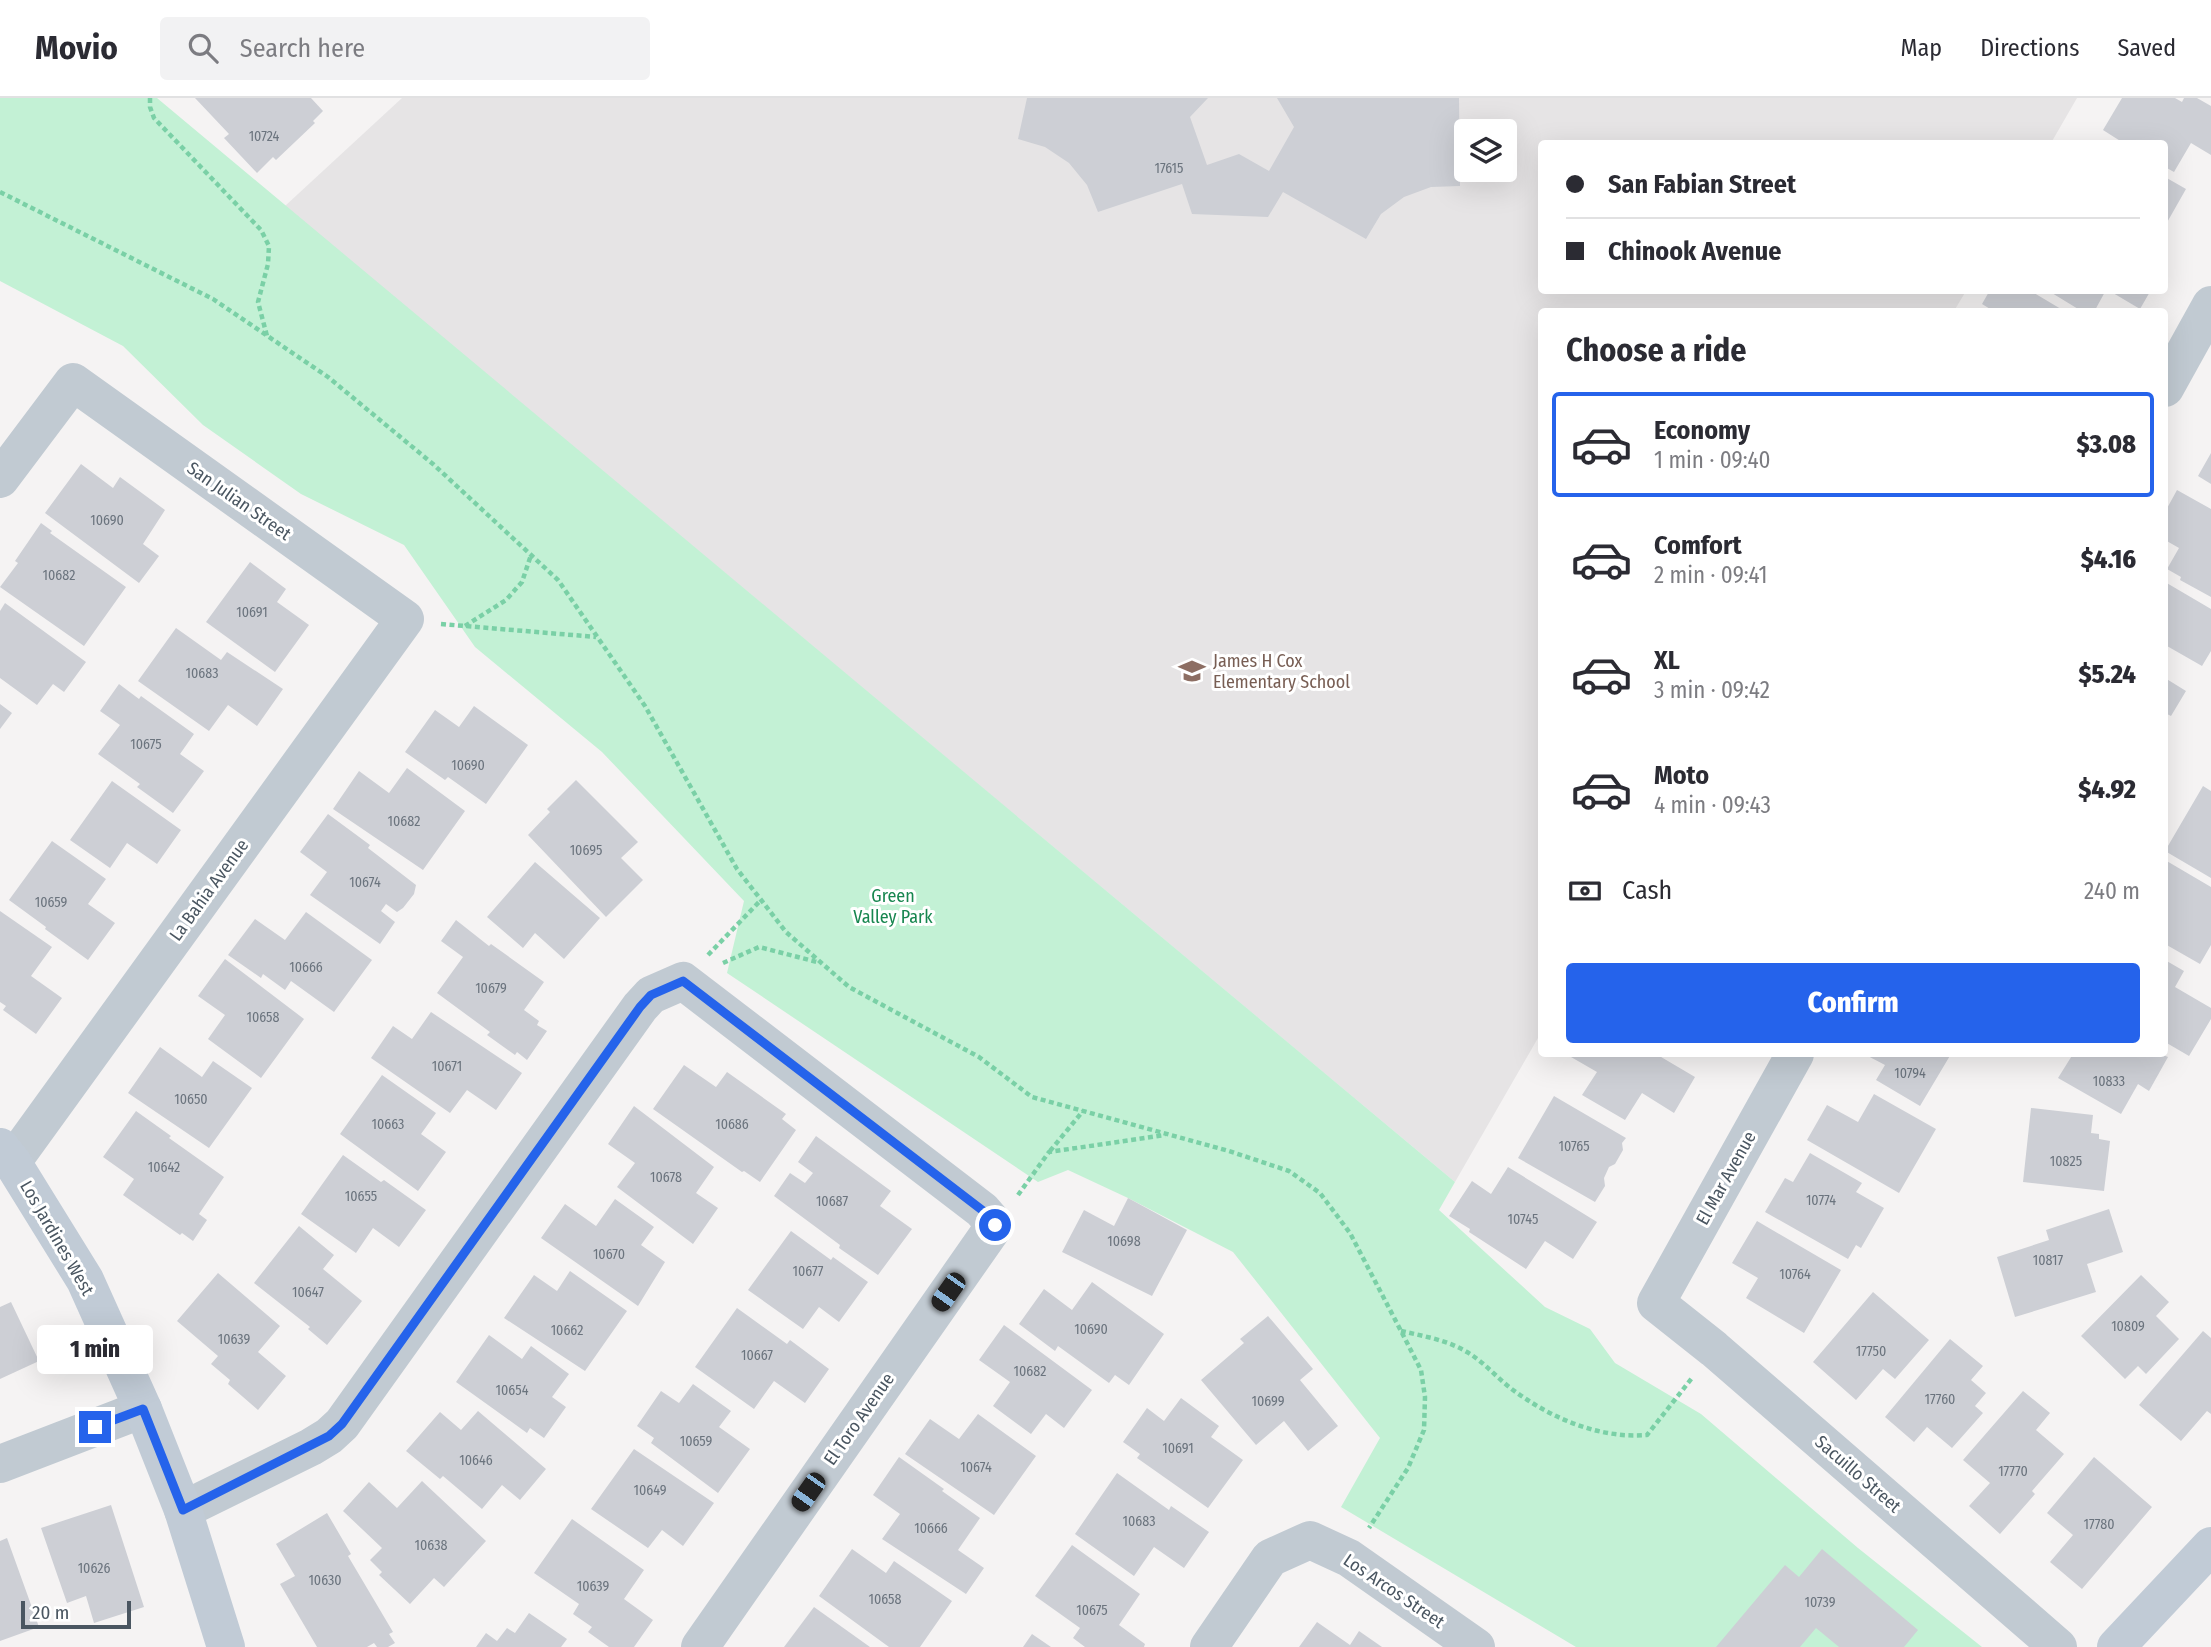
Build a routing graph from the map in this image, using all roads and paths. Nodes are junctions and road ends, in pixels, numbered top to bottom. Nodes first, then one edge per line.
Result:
1 (150, 98) edge
2 (0, 192) edge
3 (2211, 305) edge
4 (267, 337) junction
5 (2168, 383) edge
6 (0, 479) edge
7 (531, 555) junction
8 (405, 619) junction
9 (463, 627) junction
10 (597, 637) junction
11 (761, 900) junction
12 (821, 963) junction
13 (683, 981) junction
14 (1793, 1057) edge
15 (1083, 1111) junction
16 (1169, 1135) junction
17 (1049, 1152) junction
18 (6, 1154) edge
19 (995, 1225) junction
20 (1656, 1303) joint
21 (1401, 1331) junction
22 (1714, 1349) junction
23 (143, 1409) junction
24 (0, 1464) edge
25 (183, 1510) junction
26 (2211, 1546) edge
27 (1349, 1558) junction
28 (226, 1647) edge
29 (700, 1647) edge
30 (1209, 1647) edge
31 (1475, 1647) edge
32 (2058, 1647) edge
33 (2116, 1647) edge

1 - 4 path
2 - 4 path
3 - 5 street
4 - 7 path
6 - 8 street, San Julian Street
7 - 9 path
7 - 10 path
8 - 9 path
8 - 18 street, La Bahia Avenue
9 - 10 path
10 - 11 path
11 - 12 path
11 - 13 path
12 - 13 path
12 - 15 path
13 - 19 street
13 - 25 street
14 - 20 street, El Mar Avenue
15 - 16 path
15 - 17 path
16 - 17 path
16 - 21 path
17 - 19 path
18 - 23 street, Los Jardines West
19 - 29 street, El Toro Avenue
20 - 22 street, Sacuillo Street
21 - 22 path
21 - 27 path
22 - 32 street, Sacuillo Street
23 - 24 street
23 - 25 street, Los Jardines West
25 - 28 street, Los Jardines West
26 - 33 street
27 - 30 street, Los Arcos Street
27 - 31 street, Los Arcos Street

